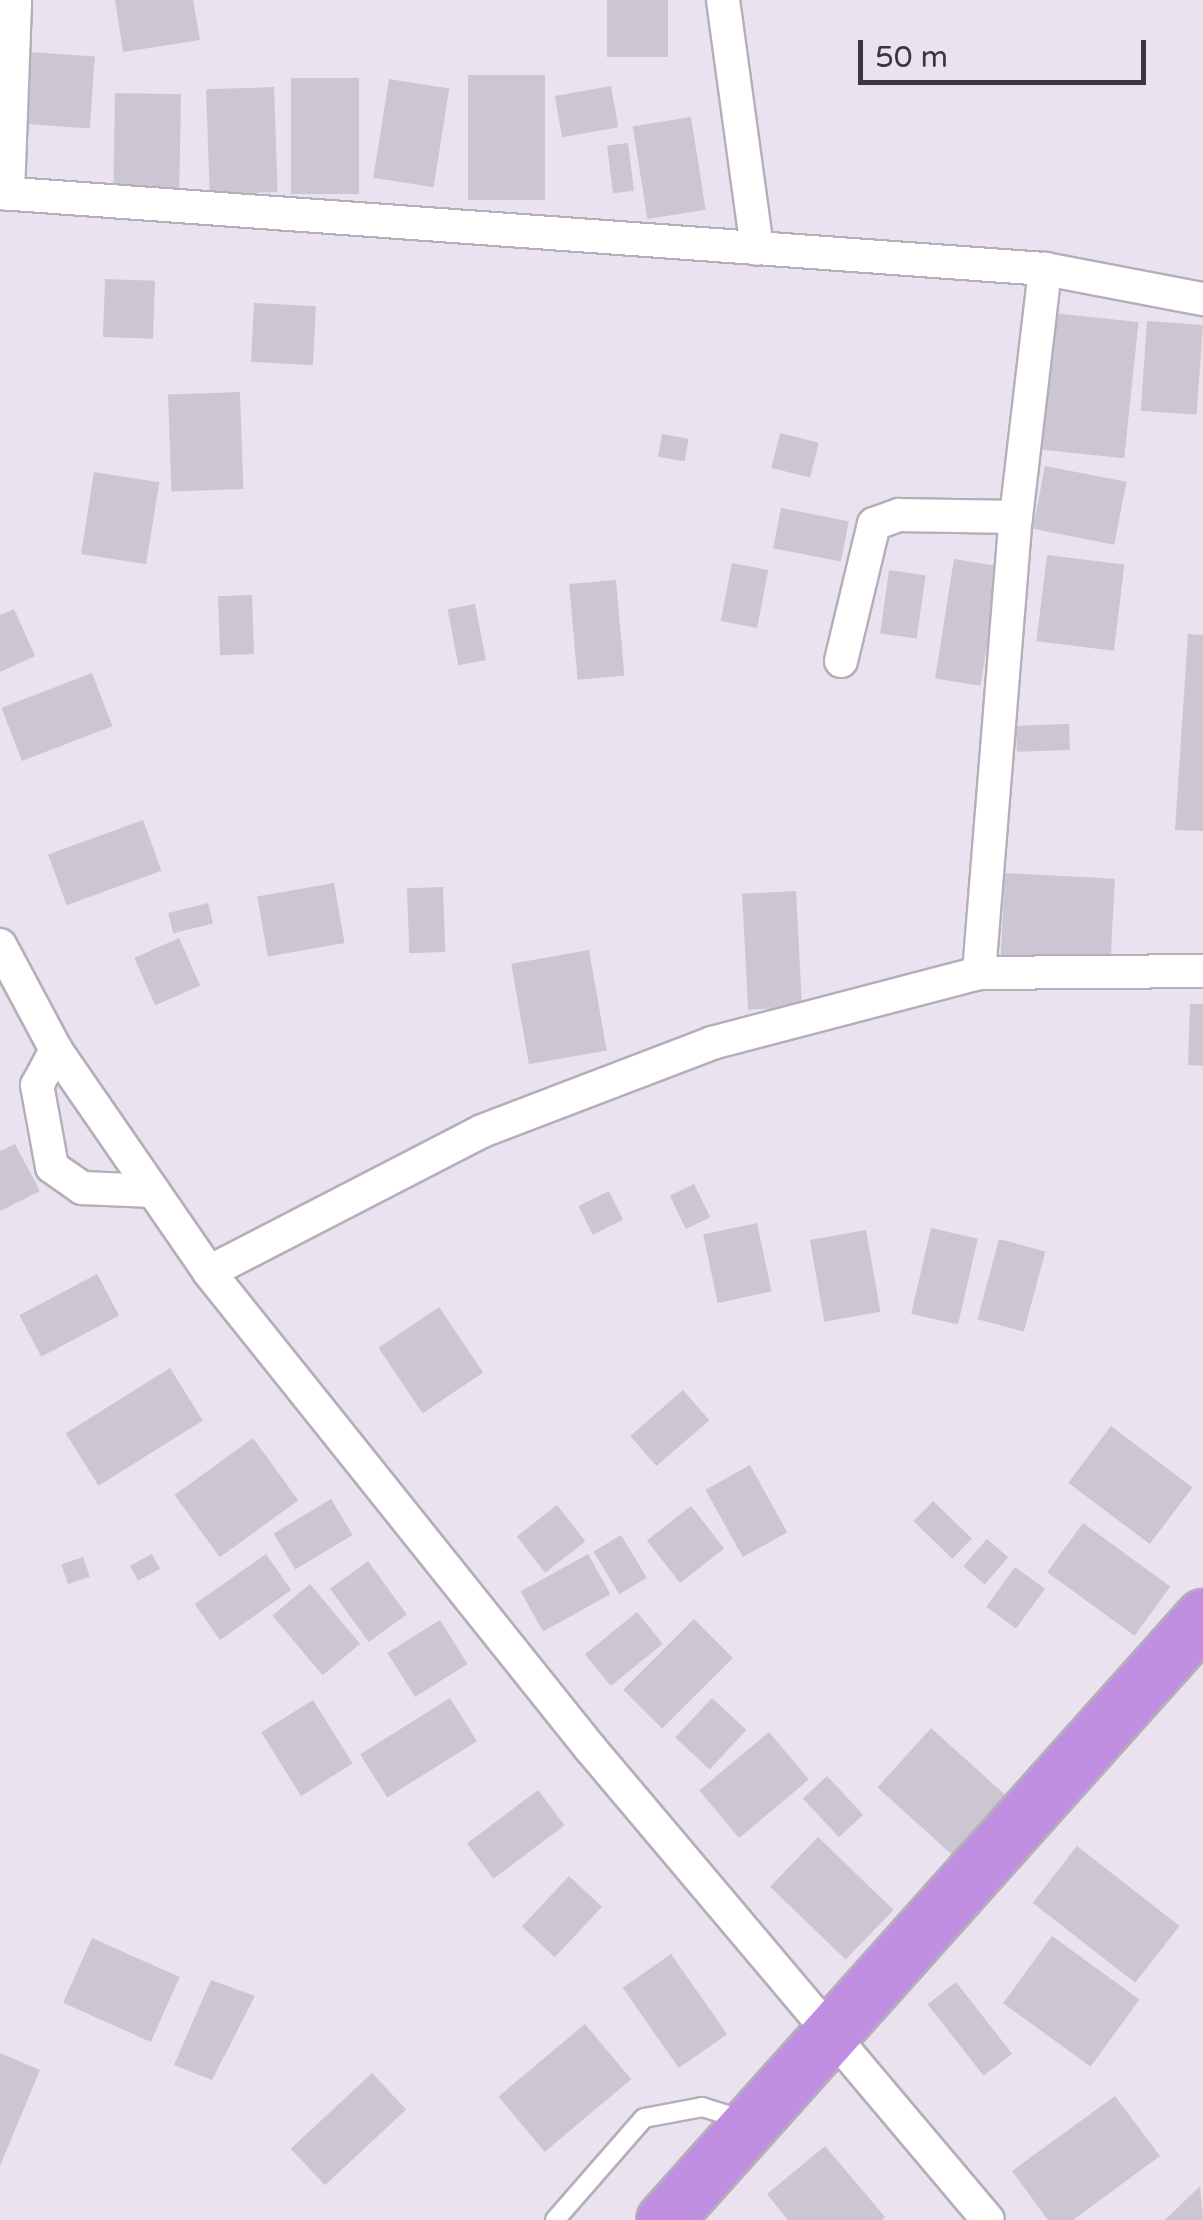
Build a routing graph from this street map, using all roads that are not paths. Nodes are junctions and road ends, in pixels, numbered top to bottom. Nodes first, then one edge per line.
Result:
1 (15, 0) edge
2 (723, 0) edge
3 (4, 194) edge
4 (757, 249) junction
5 (1045, 269) junction
6 (1203, 299) edge
7 (1016, 517) junction
8 (841, 661) dead end
9 (0, 945) edge
10 (1203, 971) edge
11 (980, 973) junction
12 (56, 1050) junction
13 (153, 1192) junction
14 (209, 1272) junction
15 (1203, 1617) edge
16 (829, 2035) junction
17 (751, 2122) junction
18 (555, 2220) edge
19 (664, 2220) edge
20 (988, 2220) edge

1 - 3 street
2 - 4 street
3 - 4 street
4 - 5 street
5 - 6 street
5 - 7 street
7 - 8 street
7 - 11 street
9 - 12 street
10 - 11 street
11 - 14 street
12 - 13 street
12 - 13 street
13 - 14 street
14 - 16 street
15 - 16 highway
16 - 17 highway
16 - 20 street
17 - 18 lane
17 - 19 highway

